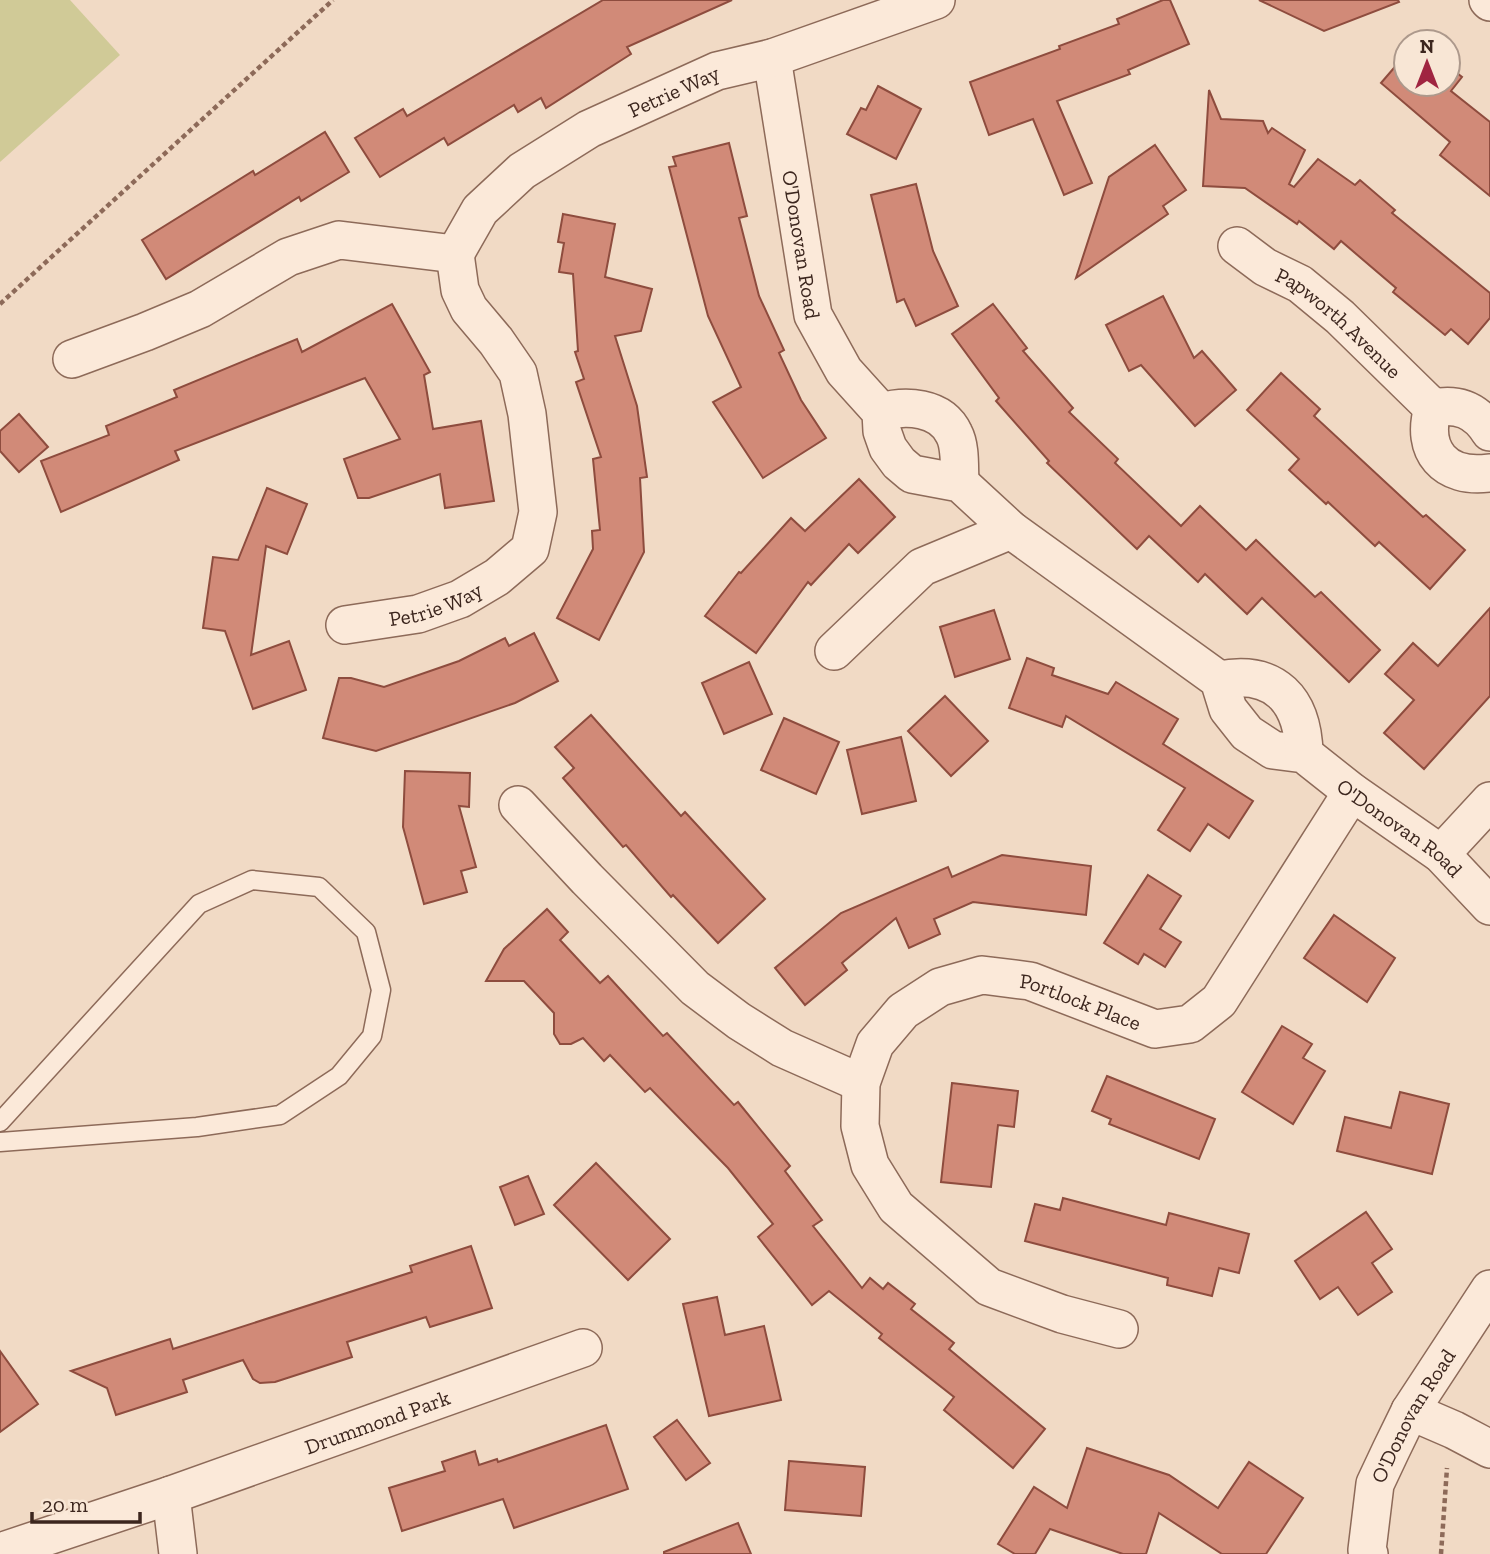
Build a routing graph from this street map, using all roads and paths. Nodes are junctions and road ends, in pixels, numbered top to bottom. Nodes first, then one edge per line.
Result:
1 (333, 0) edge
2 (936, 0) edge
3 (772, 58) junction
4 (1237, 246) dead end
5 (454, 254) junction
6 (0, 304) edge
7 (72, 359) dead end
8 (1433, 408) junction
9 (881, 412) junction
10 (1490, 432) edge
11 (1490, 472) edge
12 (960, 483) junction
13 (1011, 530) junction
14 (345, 625) dead end
15 (834, 651) dead end
16 (1219, 680) junction
17 (1304, 754) junction
18 (1352, 792) junction
19 (1490, 801) edge
20 (518, 805) dead end
21 (1441, 854) junction
22 (1490, 906) edge
23 (861, 1083) junction
24 (0, 1122) edge
25 (0, 1142) edge
26 (1490, 1289) edge
27 (1119, 1329) dead end
28 (583, 1348) dead end
29 (1410, 1411) junction
30 (1454, 1430) junction
31 (1490, 1449) edge
32 (171, 1495) junction
33 (0, 1552) edge
34 (178, 1554) edge
35 (1369, 1554) edge
36 (1441, 1554) edge

1 - 6 path
2 - 3 street, Petrie Way
3 - 5 street, Petrie Way
3 - 9 street, O'Donovan Road
4 - 8 street, Papworth Avenue
5 - 7 street
5 - 14 street, Petrie Way
8 - 10 street
8 - 11 street
9 - 12 street
9 - 12 street
12 - 13 street
13 - 15 street
13 - 16 street
16 - 17 street, O'Donovan Road
16 - 17 street
17 - 18 street, O'Donovan Road
18 - 21 street, O'Donovan Road
18 - 23 street, Portlock Place
19 - 21 street
20 - 23 street
21 - 22 street, O'Donovan Road
23 - 27 street, Portlock Place
24 - 25 lane
26 - 29 street, O'Donovan Road
28 - 32 street, Drummond Park
29 - 30 street
29 - 35 street, O'Donovan Road
30 - 31 street
30 - 36 path
32 - 33 street, Drummond Park
32 - 34 street

